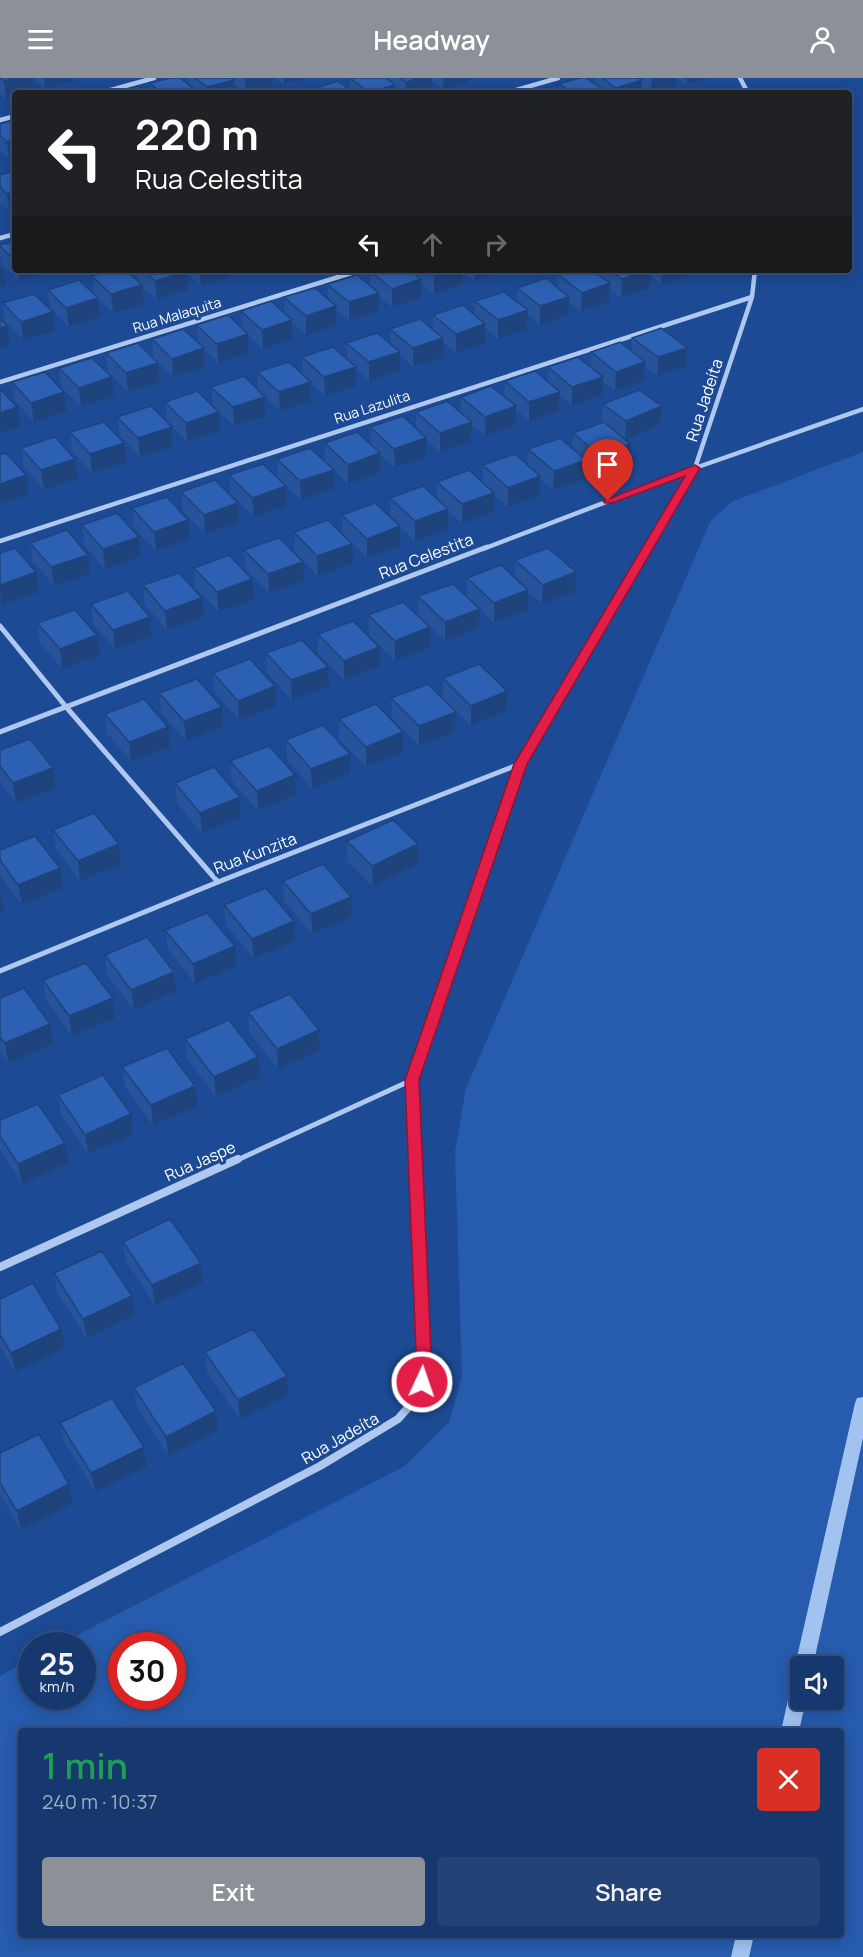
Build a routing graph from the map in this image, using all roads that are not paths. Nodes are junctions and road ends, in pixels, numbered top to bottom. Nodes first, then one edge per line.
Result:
1 (154, 78) edge
2 (558, 78) edge
3 (111, 90) edge
4 (516, 90) edge
5 (351, 273) edge
6 (755, 273) edge
7 (752, 297) junction
8 (0, 382) edge
9 (863, 409) edge
10 (695, 468) junction
11 (0, 541) edge
12 (0, 626) edge
13 (67, 708) junction
14 (0, 732) edge
15 (520, 764) junction
16 (218, 882) junction
17 (0, 971) edge
18 (412, 1080) junction
19 (0, 1267) edge
20 (0, 1632) edge

1 - 3 street
2 - 4 street
5 - 8 street, Rua Malaquita
6 - 7 street, Rua Jadeíta
7 - 10 street, Rua Jadeíta
7 - 11 street, Rua Lazulita
9 - 10 street, Rua Celestita
10 - 13 street, Rua Celestita
10 - 15 street, Rua Jadeíta
12 - 13 street
13 - 14 street, Rua Celestita
13 - 16 street
15 - 16 street, Rua Kunzita
15 - 18 street, Rua Jadeíta
16 - 17 street, Rua Kunzita
18 - 19 street, Rua Jaspe
18 - 20 street, Rua Jadeíta

